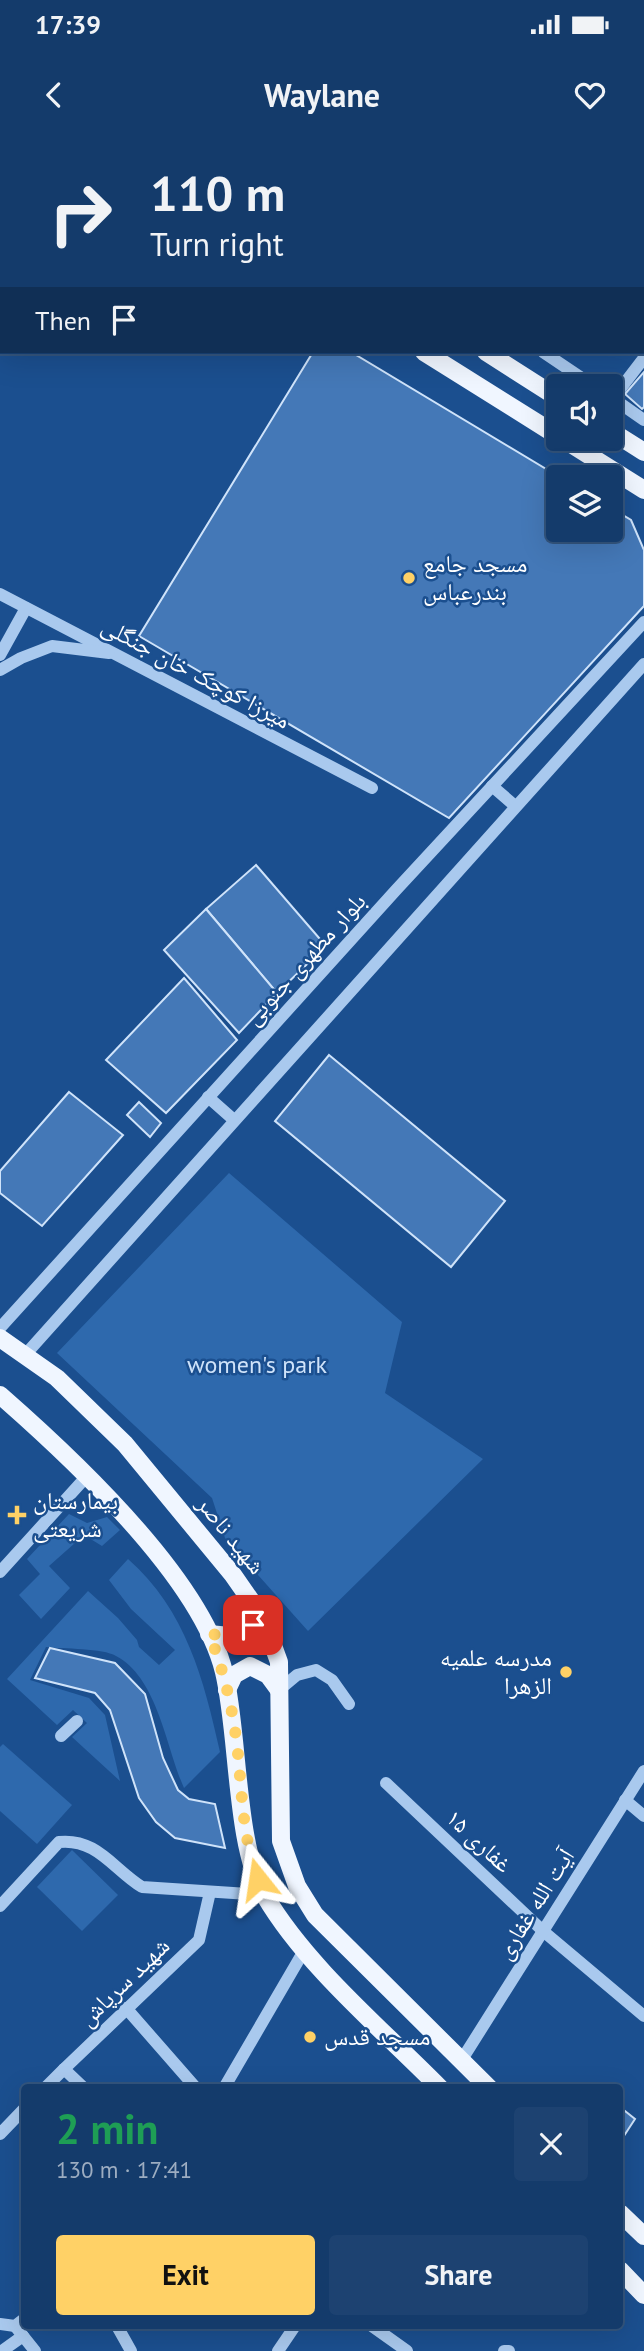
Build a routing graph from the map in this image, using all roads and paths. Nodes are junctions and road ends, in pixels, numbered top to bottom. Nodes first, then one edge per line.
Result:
1 (427, 354) edge
2 (493, 354) edge
3 (546, 354) edge
4 (644, 358) edge
5 (511, 359) edge
6 (576, 374) edge
7 (623, 384) edge
8 (546, 388) edge
9 (623, 407) edge
10 (644, 420) edge
11 (546, 428) edge
12 (623, 439) edge
13 (582, 451) edge
14 (644, 452) edge
15 (643, 491) edge
16 (0, 594) edge
17 (26, 608) junction
18 (644, 622) edge
19 (0, 654) edge
20 (118, 654) junction
21 (644, 664) edge
22 (0, 670) edge
23 (492, 786) junction
24 (372, 788) dead end
25 (514, 806) junction
26 (208, 1097) junction
27 (234, 1120) junction
28 (0, 1328) edge
29 (0, 1338) edge
30 (25, 1355) junction
31 (0, 1395) edge
32 (87, 1476) junction
33 (0, 1572) edge
34 (254, 1605) junction
35 (209, 1634) junction
36 (227, 1689) junction
37 (279, 1690) junction
38 (349, 1704) dead end
39 (77, 1721) dead end
40 (61, 1736) dead end
41 (644, 1771) edge
42 (386, 1783) dead end
43 (625, 1800) junction
44 (644, 1816) edge
45 (210, 1892) junction
46 (264, 1895) junction
47 (0, 1906) edge
48 (543, 1931) junction
49 (305, 1949) junction
50 (126, 2008) junction
51 (644, 2016) edge
52 (461, 2061) junction
53 (64, 2069) junction
54 (49, 2084) edge
55 (80, 2084) edge
56 (192, 2084) edge
57 (225, 2084) edge
58 (436, 2084) edge
59 (485, 2084) edge
60 (21, 2111) edge
61 (0, 2134) edge
62 (623, 2216) edge
63 (644, 2236) edge
64 (623, 2273) edge
65 (644, 2295) edge
66 (0, 2324) edge
67 (21, 2327) edge
68 (22, 2329) edge
69 (119, 2329) edge
70 (293, 2329) edge
71 (376, 2329) edge
72 (2, 2351) edge
73 (34, 2351) edge
74 (131, 2351) edge
75 (278, 2351) edge
76 (407, 2351) edge

1 - 11 main road
2 - 5 main road
3 - 6 street
4 - 7 street
5 - 8 main road
9 - 10 street
12 - 14 main road
13 - 15 main road
16 - 17 street, میرزا کوچک خان جنگلی
17 - 19 street
17 - 20 street, میرزا کوچک خان جنگلی
18 - 23 street, بلوار مطهری جنوبی
20 - 22 street
20 - 24 street, میرزا کوچک خان جنگلی
21 - 25 street
23 - 25 street
23 - 26 street, بلوار مطهری جنوبی
25 - 27 street
26 - 27 street
26 - 28 street, بلوار مطهری جنوبی
27 - 30 street
29 - 30 main road, شهید ناصر
30 - 34 main road, شهید ناصر
31 - 32 main road
32 - 33 street
32 - 35 main road
34 - 35 main road
34 - 37 main road, شهید ناصر
35 - 36 main road
36 - 37 main road
36 - 46 main road
37 - 38 street
37 - 52 main road, شهید ناصر
39 - 40 street
41 - 43 street, آیت الله غفاری
42 - 48 street, غفاری ۱۵
43 - 44 street
43 - 48 street, آیت الله غفاری
45 - 46 street
45 - 47 street
45 - 50 street, شهید سرپاش
46 - 49 main road
48 - 51 street, غفاری ۱۵
48 - 52 street, آیت الله غفاری
49 - 57 street
49 - 58 main road
50 - 53 street, شهید سرپاش
50 - 56 street
52 - 59 main road, شهید ناصر
53 - 54 street, شهید سرپاش
53 - 55 street
60 - 61 street
62 - 63 main road
64 - 65 main road
66 - 67 street
67 - 72 street
68 - 73 street
69 - 74 street
70 - 75 street
71 - 76 street

